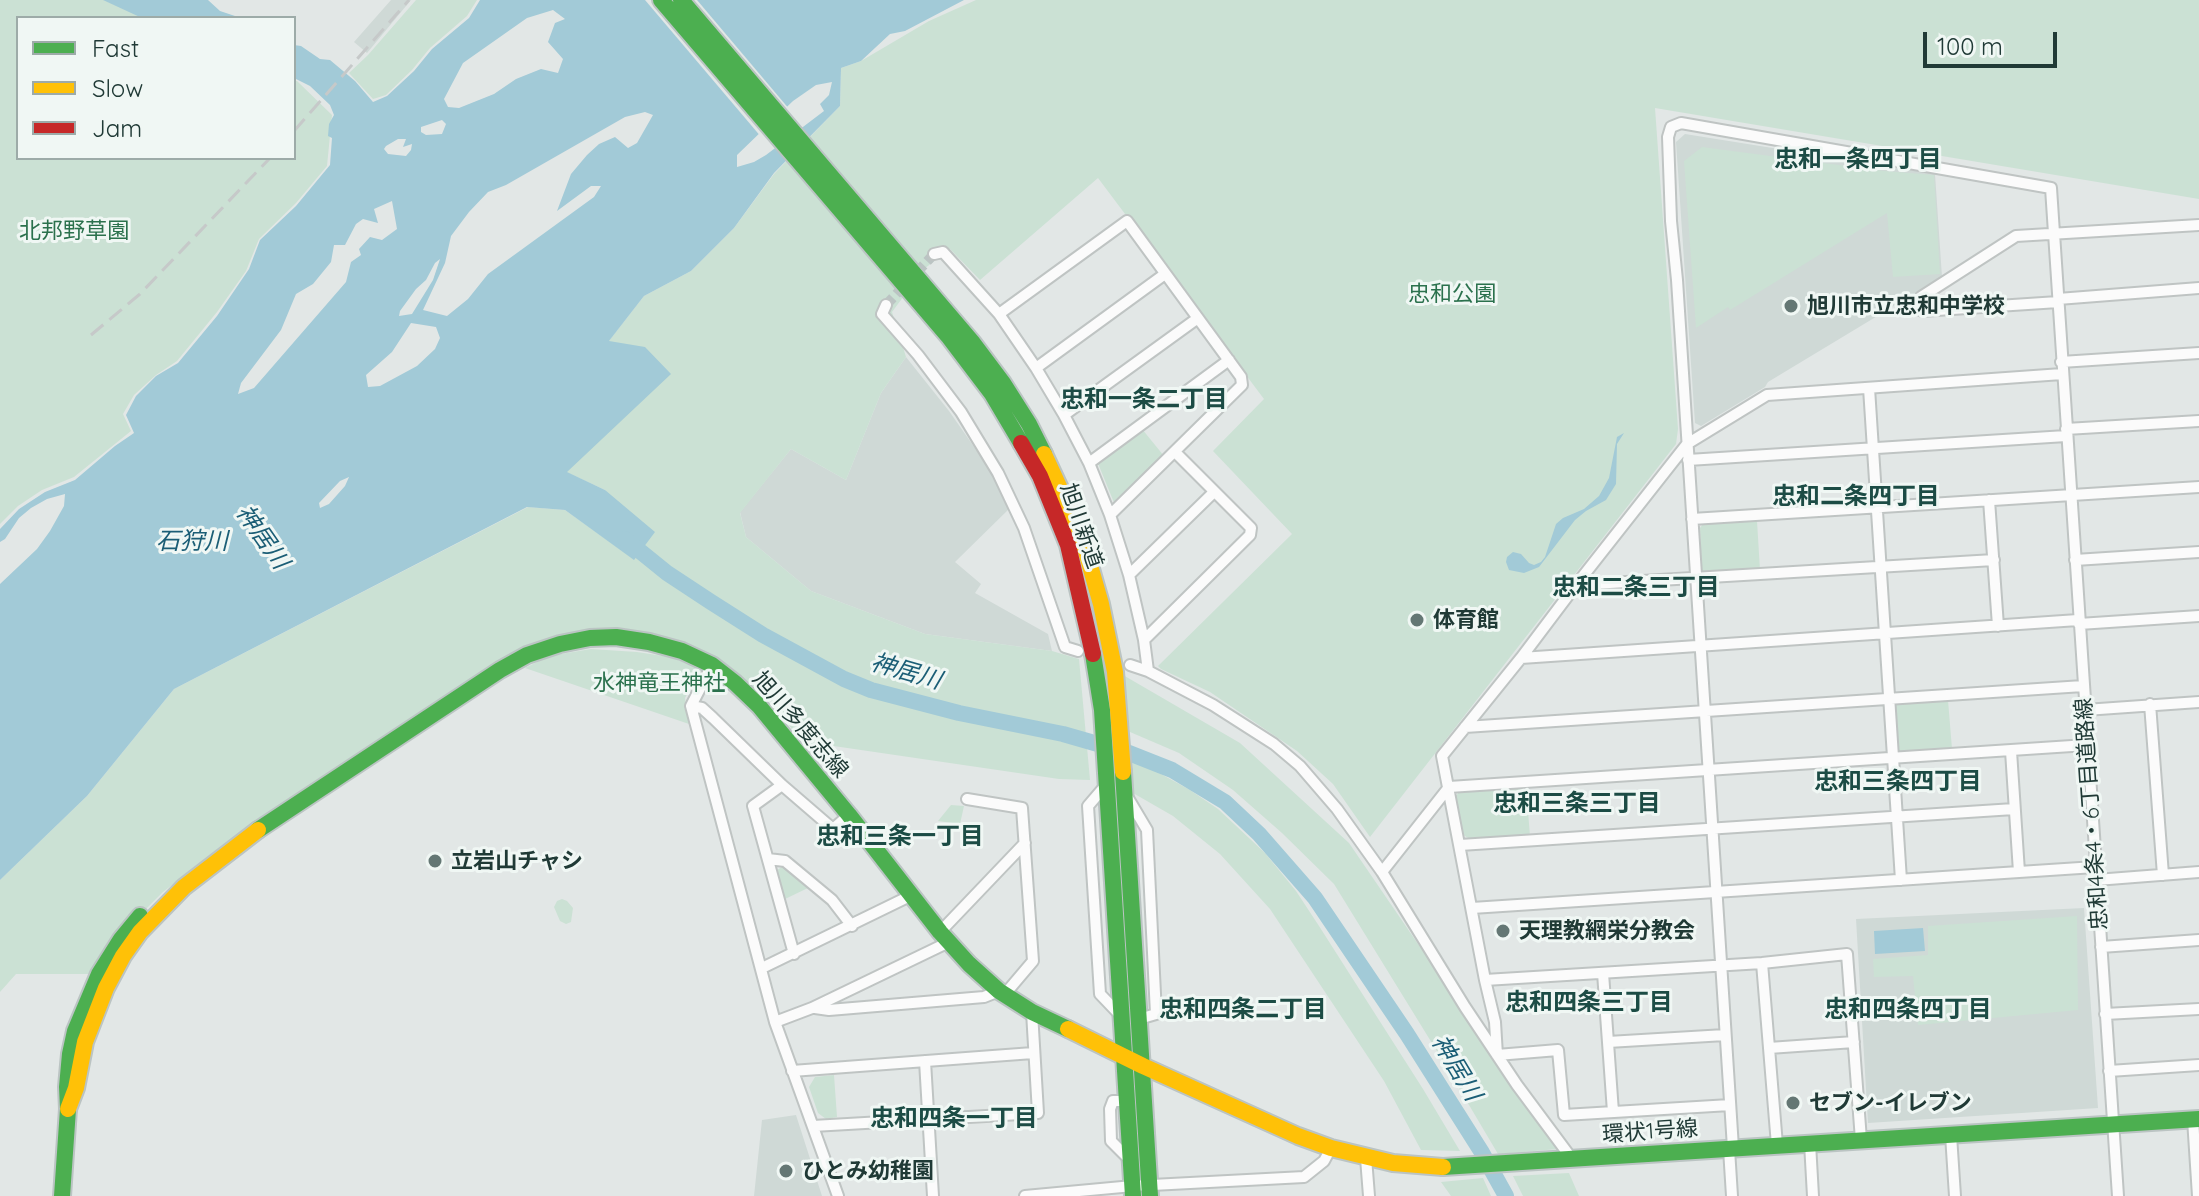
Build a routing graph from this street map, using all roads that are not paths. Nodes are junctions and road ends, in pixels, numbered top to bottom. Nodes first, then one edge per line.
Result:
1 (661, 0) edge
2 (681, 0) edge
3 (2199, 225) edge
4 (2054, 235) junction
5 (934, 254) dead end
6 (894, 261) junction
7 (1165, 274) junction
8 (2199, 288) edge
9 (2058, 300) junction
10 (886, 305) dead end
11 (999, 314) junction
12 (1198, 318) junction
13 (2199, 353) edge
14 (1229, 360) junction
15 (2061, 362) junction
16 (1036, 368) junction
17 (2062, 374) junction
18 (1869, 388) junction
19 (1064, 415) junction
20 (2199, 421) edge
21 (2066, 432) junction
22 (1687, 444) junction
23 (1873, 448) junction
24 (1175, 452) junction
25 (1688, 460) junction
26 (1089, 463) junction
27 (2199, 487) edge
28 (1214, 492) junction
29 (2070, 495) junction
30 (1989, 500) junction
31 (1877, 508) junction
32 (1110, 515) junction
33 (1692, 519) junction
34 (2199, 552) edge
35 (1994, 560) junction
36 (2075, 560) junction
37 (1881, 567) junction
38 (1129, 575) junction
39 (1696, 579) junction
40 (1576, 585) junction
41 (2199, 616) edge
42 (2078, 622) junction
43 (1998, 626) junction
44 (1885, 634) junction
45 (1144, 640) junction
46 (1700, 646) junction
47 (1078, 651) dead end
48 (1521, 658) junction
49 (712, 665) junction
50 (1130, 665) dead end
51 (1148, 671) junction
52 (2083, 686) junction
53 (1889, 699) junction
54 (2199, 702) edge
55 (2150, 704) junction
56 (691, 706) junction
57 (2085, 710) junction
58 (1705, 711) junction
59 (1465, 727) junction
60 (2087, 745) junction
61 (2011, 751) junction
62 (1893, 758) junction
63 (1707, 769) junction
64 (1112, 775) junction
65 (782, 785) junction
66 (1449, 787) junction
67 (967, 799) dead end
68 (2014, 809) junction
69 (849, 815) junction
70 (1896, 817) junction
71 (1712, 828) junction
72 (1025, 843) junction
73 (1460, 845) junction
74 (768, 859) junction
75 (2095, 867) junction
76 (1382, 872) junction
77 (2019, 872) junction
78 (2199, 872) edge
79 (2163, 875) junction
80 (1901, 880) junction
81 (2096, 880) junction
82 (1716, 892) junction
83 (912, 895) junction
84 (1472, 908) junction
85 (852, 926) junction
86 (945, 937) junction
87 (2199, 940) edge
88 (2101, 947) junction
89 (794, 954) junction
90 (1762, 963) junction
91 (1721, 965) junction
92 (762, 968) junction
93 (1603, 973) junction
94 (1485, 980) junction
95 (1002, 993) junction
96 (812, 1008) junction
97 (2199, 1009) edge
98 (1032, 1012) junction
99 (2105, 1014) junction
100 (1131, 1018) junction
101 (775, 1022) junction
102 (1725, 1035) junction
103 (1608, 1042) junction
104 (1854, 1042) junction
105 (1769, 1048) junction
106 (1033, 1053) junction
107 (1497, 1055) junction
108 (1125, 1057) junction
109 (925, 1061) junction
110 (2199, 1065) edge
111 (1143, 1066) junction
112 (792, 1071) junction
113 (2109, 1071) junction
114 (1730, 1105) junction
115 (1613, 1112) junction
116 (929, 1119) junction
117 (2196, 1119) edge
118 (2113, 1125) junction
119 (813, 1126) junction
120 (1951, 1135) junction
121 (1861, 1140) junction
122 (1810, 1143) junction
123 (1777, 1145) junction
124 (1331, 1148) junction
125 (1731, 1148) junction
126 (1366, 1158) junction
127 (1572, 1159) junction
128 (1141, 1191) edge
129 (62, 1196) edge
130 (838, 1196) edge
131 (933, 1196) edge
132 (1025, 1196) edge
133 (1369, 1196) edge
134 (1732, 1196) edge
135 (1813, 1196) edge
136 (1955, 1196) edge
137 (2118, 1196) edge
138 (2198, 1196) edge

1 - 6 main road, 旭川新道
2 - 6 main road, 旭川新道
3 - 4 street
4 - 9 street, 忠和4条4・6丁目道路線
4 - 9 street
4 - 22 street, 忠和4条4・6丁目道路線
5 - 11 street
6 - 64 main road, 旭川新道
6 - 64 main road, 旭川新道
7 - 11 street
7 - 12 street
7 - 16 street
8 - 9 street
9 - 15 street, 忠和4条4・6丁目道路線
10 - 47 street
11 - 16 street
12 - 14 street
12 - 19 street
13 - 15 street
14 - 24 street
14 - 26 street
15 - 17 street, 忠和4条4・6丁目道路線
16 - 19 street
17 - 18 street
17 - 21 street, 忠和4条4・6丁目道路線
18 - 22 street
18 - 23 street
19 - 26 street
20 - 21 street
21 - 23 street
21 - 29 street, 忠和4条4・6丁目道路線
22 - 25 street
22 - 40 street
23 - 25 street
23 - 31 street
24 - 28 street
24 - 32 street
25 - 33 street
26 - 32 street
27 - 29 street
28 - 38 street
28 - 45 street
29 - 30 street
29 - 36 street, 忠和4条4・6丁目道路線
30 - 31 street
30 - 35 street
31 - 33 street
31 - 37 street
32 - 38 street
33 - 39 street
34 - 36 street
35 - 37 street
35 - 43 street
36 - 42 street, 忠和4条4・6丁目道路線
37 - 39 street
37 - 44 street
38 - 45 street
39 - 40 street
39 - 46 street
40 - 48 street
41 - 42 street
42 - 43 street
42 - 52 street, 忠和4条4・6丁目道路線
43 - 44 street
44 - 46 street
44 - 53 street
45 - 51 street
46 - 48 street
46 - 58 street
48 - 59 street
49 - 56 street
49 - 69 main road, 旭川多度志線
49 - 129 main road, 旭川多度志線
50 - 51 street
51 - 76 street
52 - 53 street
52 - 57 street, 忠和4条4・6丁目道路線
53 - 58 street
53 - 62 street
54 - 55 street
55 - 57 street
55 - 79 street
56 - 65 street
56 - 92 street
57 - 60 street, 忠和4条4・6丁目道路線
58 - 59 street
58 - 63 street
59 - 66 street
60 - 61 street
60 - 75 street, 忠和4条4・6丁目道路線
61 - 62 street
61 - 68 street
62 - 63 street
62 - 70 street
63 - 66 street
63 - 71 street
64 - 100 main road, 旭川新道
64 - 100 main road, 旭川新道
65 - 69 street
65 - 74 street
66 - 73 street
66 - 76 street
67 - 72 street
68 - 70 street
68 - 77 street
69 - 83 main road, 旭川多度志線
70 - 71 street
70 - 80 street
71 - 73 street
71 - 82 street
72 - 86 street
72 - 95 street
73 - 84 street
74 - 85 street
74 - 89 street
75 - 77 street
75 - 81 street, 忠和4条4・6丁目道路線
76 - 107 street
77 - 80 street
78 - 79 street
79 - 81 street
80 - 82 street
81 - 88 street, 忠和4条4・6丁目道路線
82 - 84 street
82 - 91 street
83 - 85 street
83 - 86 main road, 旭川多度志線
84 - 94 street
85 - 89 street
86 - 95 main road, 旭川多度志線
86 - 96 street
87 - 88 street
88 - 99 street, 忠和4条4・6丁目道路線
89 - 92 street
90 - 91 street
90 - 104 street
90 - 105 street
91 - 93 street
91 - 102 street
92 - 101 street
93 - 94 street
93 - 103 street
94 - 107 street
95 - 96 street
95 - 98 main road, 旭川多度志線
96 - 101 street
97 - 99 street
98 - 106 street
98 - 108 main road, 旭川多度志線
99 - 113 street, 忠和4条4・6丁目道路線
100 - 108 main road, 旭川新道
100 - 111 main road, 旭川新道
101 - 112 street
102 - 103 street
102 - 114 street
103 - 115 street
104 - 105 street
104 - 121 street
105 - 123 street
106 - 109 street
106 - 116 street
107 - 115 street
107 - 127 street
108 - 111 main road, 環状1号線
108 - 128 main road, 旭川新道
109 - 112 street
109 - 116 street
110 - 113 street
111 - 124 main road, 環状1号線
111 - 128 main road, 旭川新道
112 - 119 street
113 - 118 street, 忠和4条4・6丁目道路線
114 - 115 street
114 - 125 street
116 - 119 street
116 - 131 street
117 - 118 main road, 環状1号線
117 - 138 street
118 - 120 main road, 環状1号線
118 - 137 street, 忠和4条4・6丁目道路線
119 - 130 street
120 - 121 main road, 環状1号線
120 - 136 street
121 - 122 main road, 環状1号線
122 - 123 main road, 環状1号線
122 - 135 street
123 - 125 main road, 環状1号線
124 - 126 main road, 環状1号線
124 - 128 street
125 - 127 main road, 環状1号線
125 - 134 street
126 - 127 main road, 環状1号線
126 - 133 street
128 - 132 street

